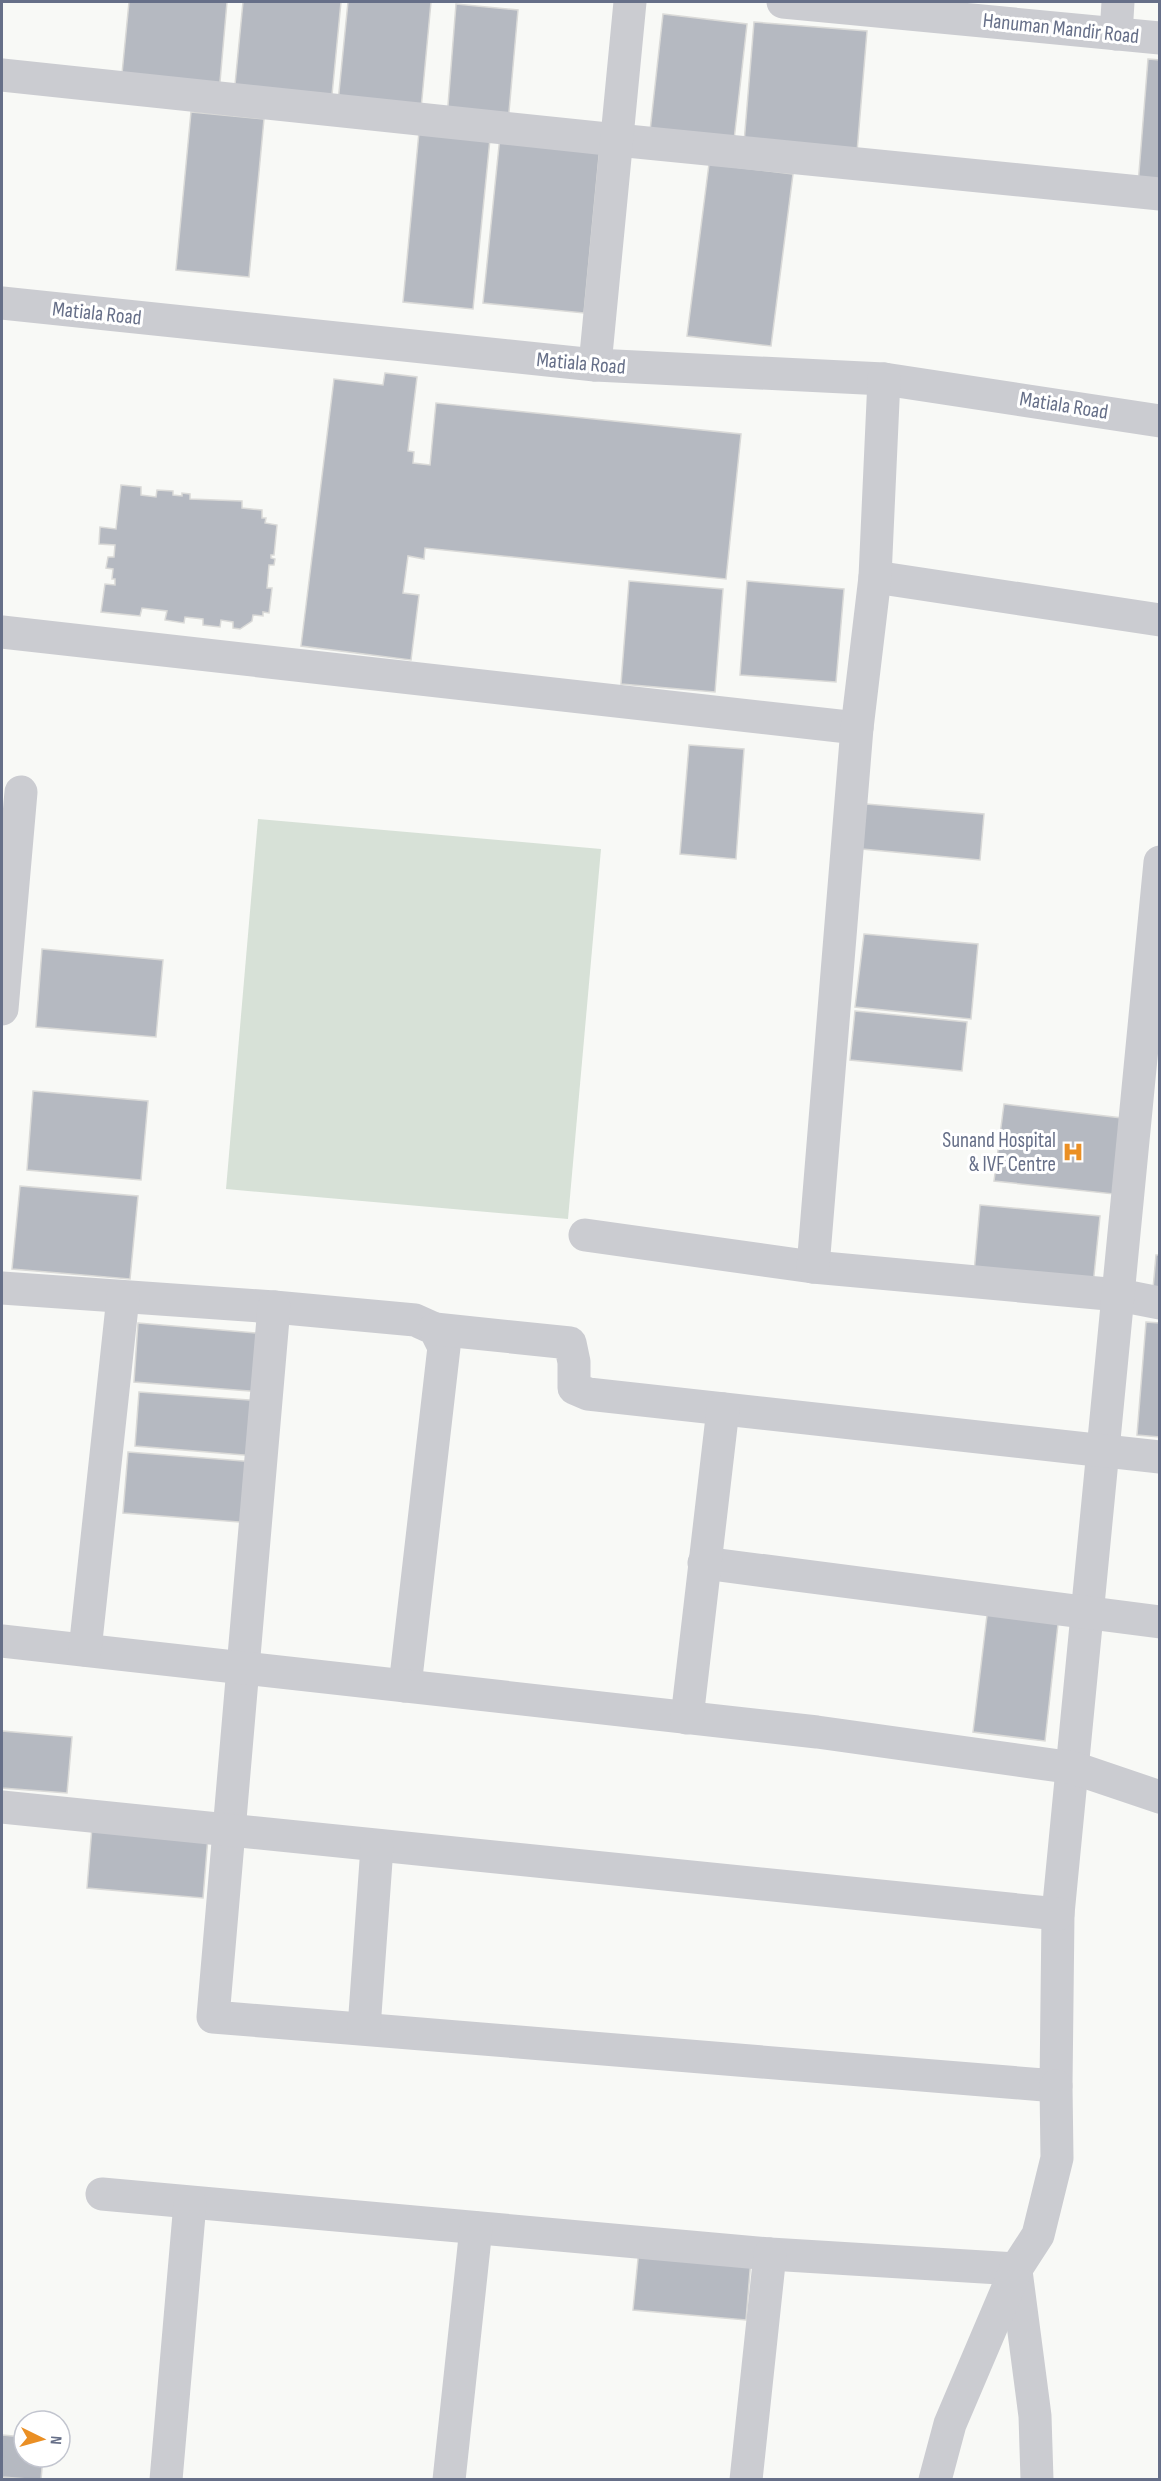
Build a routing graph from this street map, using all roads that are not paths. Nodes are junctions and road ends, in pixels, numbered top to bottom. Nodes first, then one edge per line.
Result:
1 (630, 2) edge
2 (795, 2) edge
3 (1118, 2) edge
4 (951, 10) edge
5 (1116, 34) junction
6 (1160, 38) edge
7 (2, 75) edge
8 (617, 140) junction
9 (1160, 194) edge
10 (2, 303) edge
11 (595, 365) junction
12 (884, 379) junction
13 (1160, 421) edge
14 (875, 577) junction
15 (1160, 620) edge
16 (2, 632) edge
17 (857, 728) junction
18 (21, 792) dead end
19 (1160, 862) edge
20 (2, 1009) edge
21 (585, 1235) dead end
22 (813, 1267) junction
23 (2, 1288) edge
24 (1119, 1295) junction
25 (123, 1297) junction
26 (1160, 1303) edge
27 (274, 1307) junction
28 (435, 1329) junction
29 (723, 1409) junction
30 (1104, 1452) junction
31 (1160, 1457) edge
32 (704, 1563) junction
33 (1089, 1612) junction
34 (1160, 1622) edge
35 (2, 1641) edge
36 (85, 1650) junction
37 (243, 1668) junction
38 (405, 1686) junction
39 (687, 1718) junction
40 (1074, 1768) junction
41 (1160, 1797) edge
42 (2, 1808) edge
43 (229, 1832) junction
44 (377, 1847) junction
45 (1058, 1914) junction
46 (364, 2028) junction
47 (1056, 2086) junction
48 (102, 2194) dead end
49 (190, 2203) junction
50 (476, 2228) junction
51 (771, 2254) junction
52 (1016, 2269) junction
53 (166, 2480) edge
54 (448, 2480) edge
55 (746, 2480) edge
56 (935, 2480) edge
57 (1036, 2480) edge

1 - 8 street
2 - 4 street, Hanuman Mandir Road
3 - 5 street
4 - 5 street, Hanuman Mandir Road
5 - 6 street, Hanuman Mandir Road
7 - 8 street
8 - 9 street
8 - 11 street
10 - 11 street, Matiala Road
11 - 12 street, Matiala Road
12 - 13 street, Matiala Road
12 - 14 street
14 - 15 street
14 - 17 street
16 - 17 street
17 - 22 street
18 - 20 street
19 - 24 street
21 - 22 street
22 - 24 street
23 - 25 street
24 - 26 street
24 - 30 street
25 - 27 street
25 - 36 street
27 - 28 street
27 - 37 street
28 - 29 street
28 - 38 street
29 - 30 street
29 - 32 street
30 - 31 street
30 - 33 street
32 - 33 street
32 - 39 street
33 - 34 street
33 - 40 street
35 - 36 street
36 - 37 street
37 - 38 street
37 - 43 street
38 - 39 street
39 - 40 street
40 - 41 street
40 - 45 street
42 - 43 street
43 - 44 street
43 - 46 street
44 - 45 street
44 - 46 street
45 - 47 street
46 - 47 street
47 - 52 street
48 - 49 street
49 - 50 street
49 - 53 street
50 - 51 street
50 - 54 street
51 - 52 street
51 - 55 street
52 - 56 street
52 - 57 street

